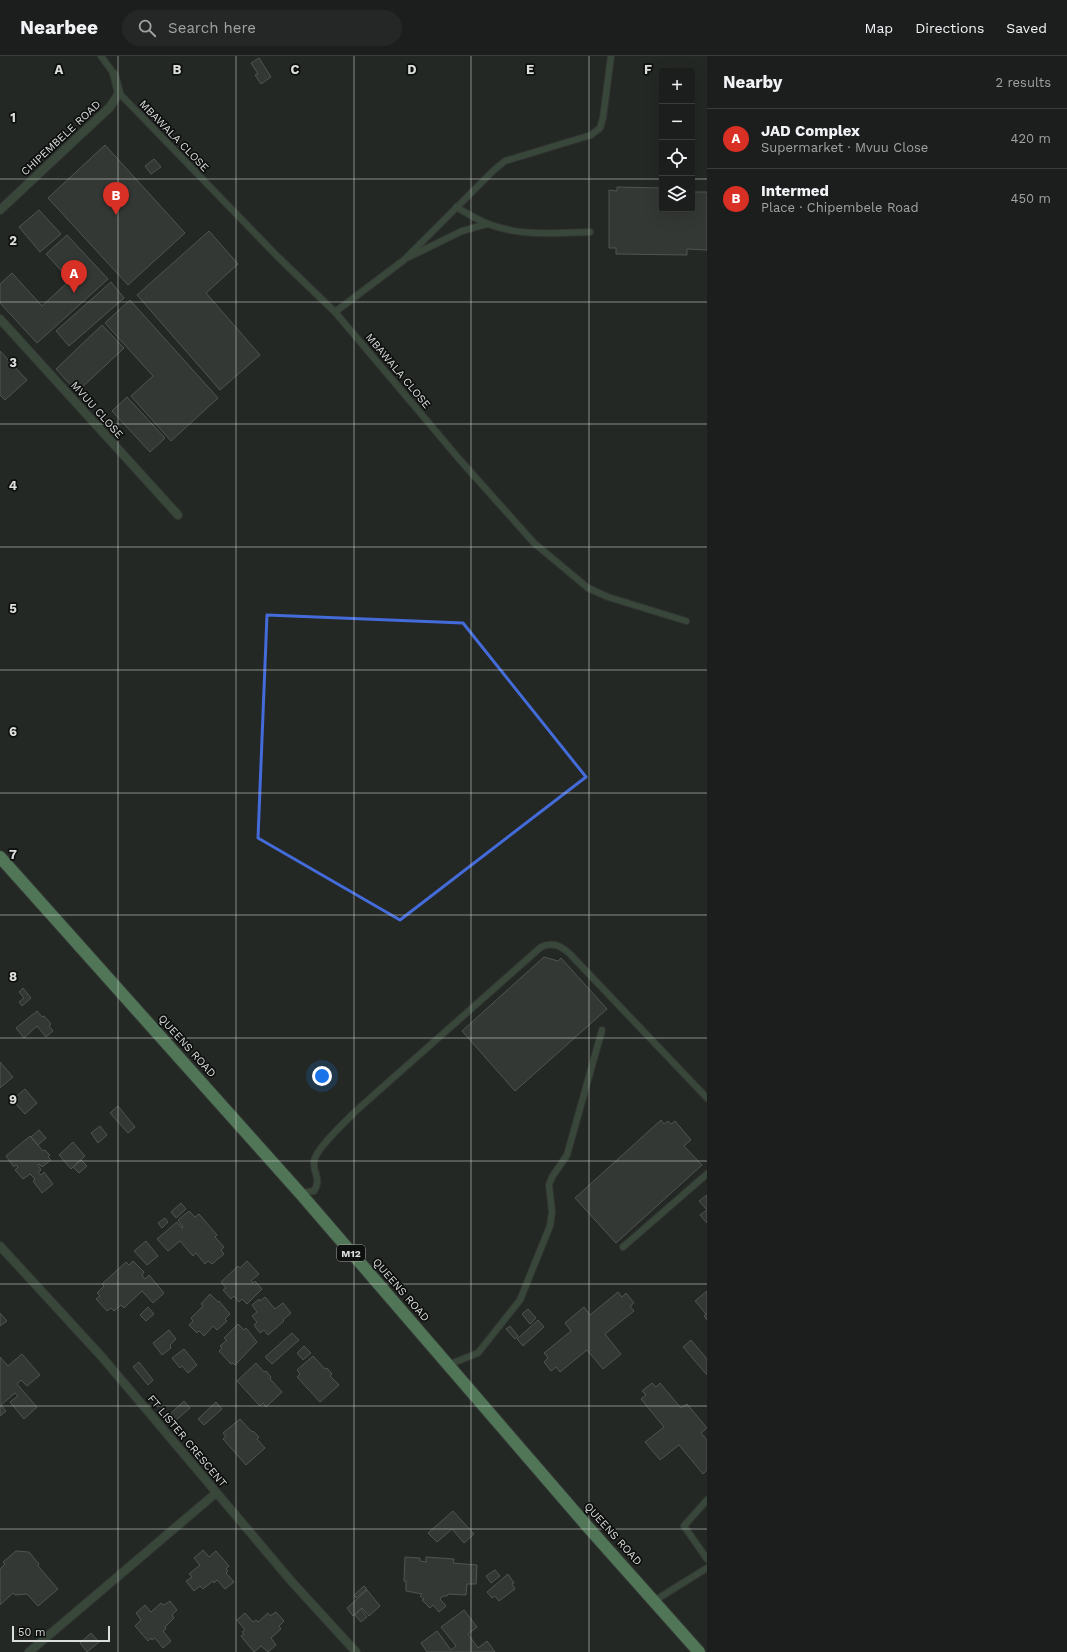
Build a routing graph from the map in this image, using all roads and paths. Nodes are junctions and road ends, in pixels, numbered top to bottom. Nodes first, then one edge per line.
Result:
1 (101, 56) edge
2 (611, 56) edge
3 (114, 74) joint
4 (119, 93) junction
5 (456, 207) junction
6 (0, 210) edge
7 (487, 224) junction
8 (590, 232) dead end
9 (404, 260) junction
10 (335, 312) junction
11 (0, 319) edge
12 (178, 515) dead end
13 (686, 621) dead end
14 (0, 857) edge
15 (602, 1030) dead end
16 (707, 1098) edge
17 (707, 1174) edge
18 (300, 1193) junction
19 (0, 1246) edge
20 (623, 1248) dead end
21 (448, 1364) junction
22 (216, 1493) junction
23 (707, 1500) edge
24 (707, 1559) edge
25 (707, 1568) edge
26 (654, 1601) junction
27 (29, 1652) edge
28 (356, 1652) edge
29 (699, 1652) edge

1 - 3 lane
2 - 5 lane
3 - 4 street
4 - 6 street, CHIPEMBELE ROAD
4 - 10 lane, MBAWALA CLOSE
5 - 7 lane
5 - 9 lane
7 - 8 lane
7 - 9 lane
9 - 10 lane
10 - 13 lane, MBAWALA CLOSE
11 - 12 street, MVUU CLOSE
14 - 18 highway, QUEENS ROAD / M12
15 - 21 lane
16 - 18 lane
17 - 20 lane
18 - 21 highway, QUEENS ROAD / M12
19 - 22 street, FT LISTER CRESCENT
21 - 26 highway, QUEENS ROAD / M12
22 - 27 street
22 - 28 street, FT LISTER CRESCENT
23 - 24 lane
25 - 26 lane
26 - 29 highway, QUEENS ROAD / M12

